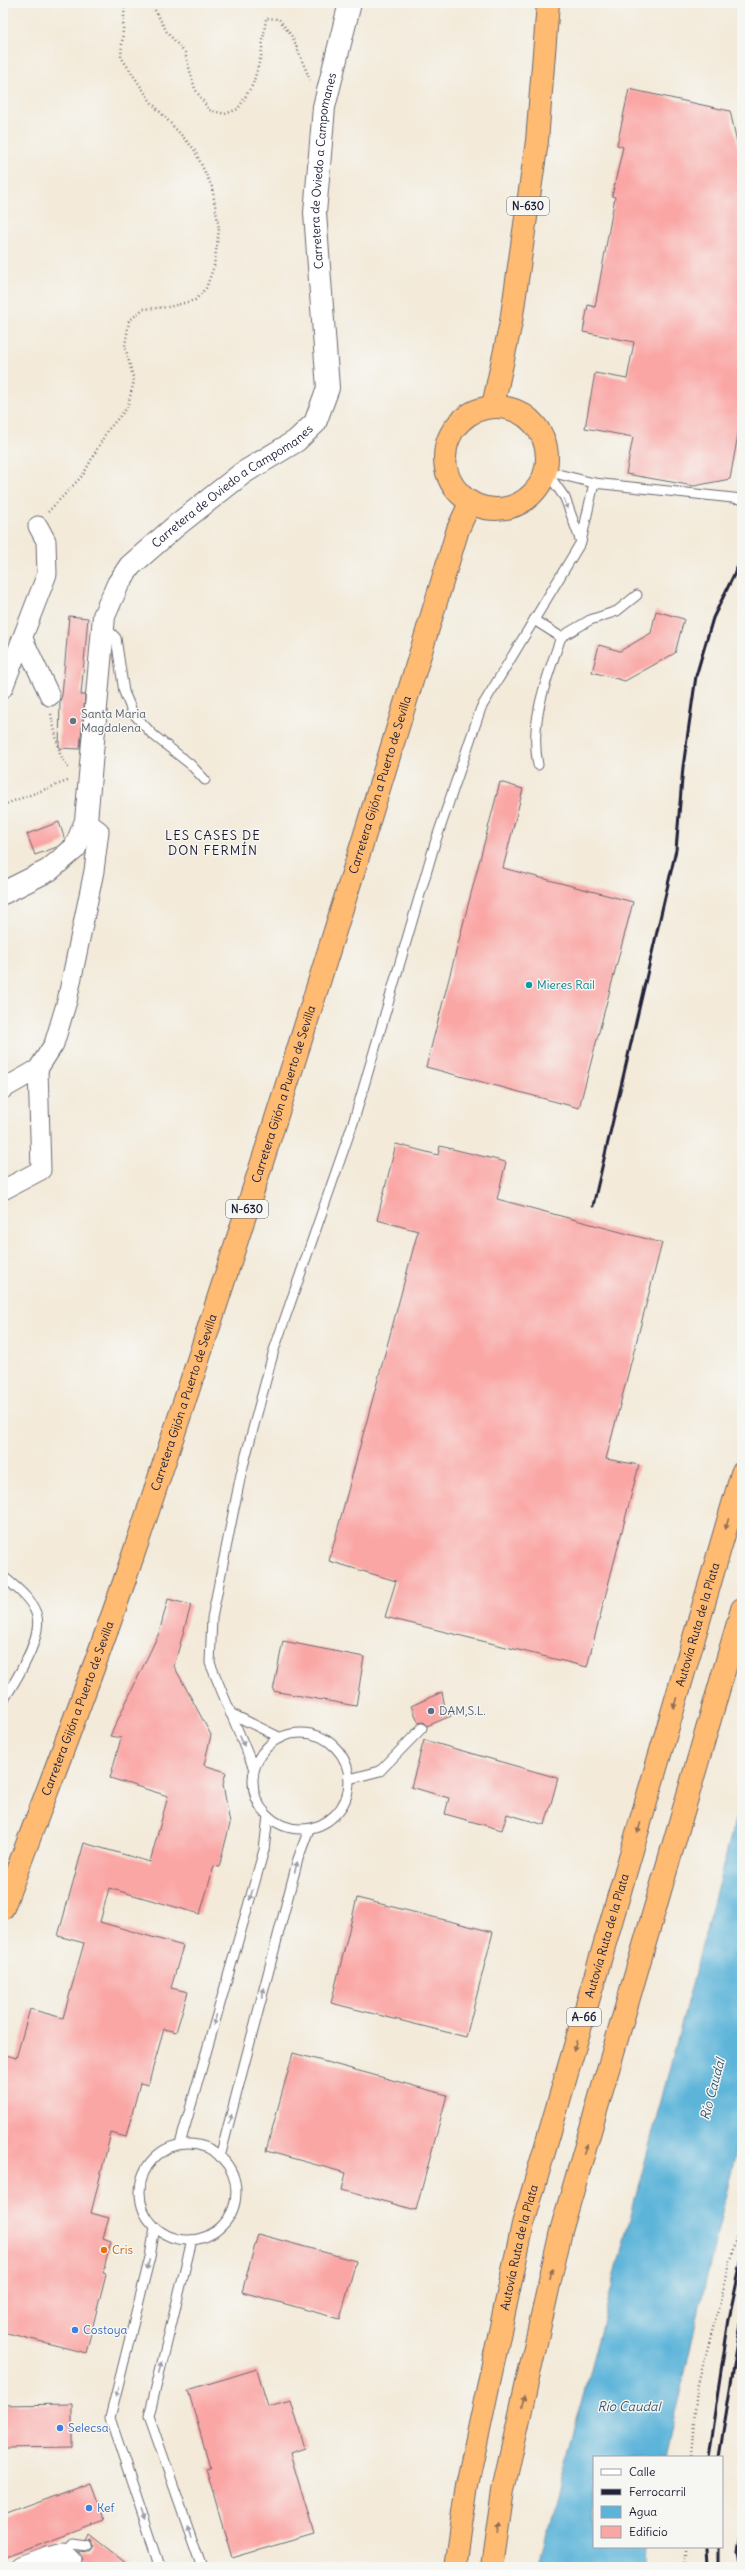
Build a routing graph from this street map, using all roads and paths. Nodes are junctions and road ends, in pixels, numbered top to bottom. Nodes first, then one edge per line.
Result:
1 (125, 3) edge
2 (151, 3) edge
3 (350, 3) edge
4 (548, 3) edge
5 (324, 107) junction
6 (493, 406) junction
7 (546, 471) junction
8 (594, 483) junction
9 (742, 500) edge
10 (470, 503) junction
11 (38, 526) joint
12 (580, 542) junction
13 (637, 595) dead end
14 (534, 620) junction
15 (103, 625) junction
16 (561, 637) junction
17 (23, 639) junction
18 (3, 688) edge
19 (50, 696) joint
20 (60, 754) dead end
21 (538, 765) dead end
22 (72, 779) dead end
23 (205, 780) dead end
24 (3, 805) edge
25 (86, 821) junction
26 (3, 892) edge
27 (38, 1069) junction
28 (3, 1089) edge
29 (3, 1190) edge
30 (742, 1473) edge
31 (3, 1576) edge
32 (742, 1609) edge
33 (3, 1700) edge
34 (230, 1713) junction
35 (422, 1728) dead end
36 (281, 1738) junction
37 (254, 1769) junction
38 (349, 1780) junction
39 (268, 1816) junction
40 (309, 1829) junction
41 (3, 1908) edge
42 (180, 2144) junction
43 (220, 2157) junction
44 (742, 2219) edge
45 (155, 2227) junction
46 (192, 2240) junction
47 (691, 2456) edge
48 (89, 2546) dead end
49 (684, 2548) edge
50 (68, 2556) junction
51 (20, 2567) edge
52 (51, 2567) edge
53 (160, 2567) edge
54 (202, 2567) edge
55 (455, 2567) edge
56 (492, 2567) edge
57 (684, 2567) edge

1 - 11 path
2 - 5 path
3 - 5 street, Carretera de Oviedo a Campomanes
4 - 6 highway, N-630
5 - 15 street, Carretera de Oviedo a Campomanes
6 - 7 highway
6 - 10 highway
7 - 8 lane
7 - 10 highway
7 -> 12 lane
8 - 9 lane
8 - 12 lane
10 - 41 highway, Carretera Gijón a Puerto de Sevilla / N-630
11 - 17 street
12 - 14 lane
13 - 16 lane
14 - 16 lane
14 - 34 lane
15 - 23 lane
15 - 25 street, Carretera de Oviedo a Campomanes
16 - 21 lane
17 - 18 street
17 - 19 street
19 - 20 path
22 - 24 path
25 - 26 street, Carretera de Oviedo a Campomanes
25 - 27 street
27 - 28 street
27 - 29 street
30 -> 55 highway, Autovía Ruta de la Plata / A-66
31 - 33 lane
56 -> 32 highway
34 - 36 lane
34 -> 37 lane
35 - 38 lane
36 - 37 lane
36 - 38 lane
37 - 39 lane
38 - 40 lane
39 - 40 lane
39 -> 42 lane
43 -> 40 lane
42 - 43 lane
42 - 45 lane
43 - 46 lane
44 - 47 path
45 - 46 lane
45 -> 53 lane
54 -> 46 lane
48 - 50 lane
49 - 57 path
50 - 51 street
50 - 52 lane

